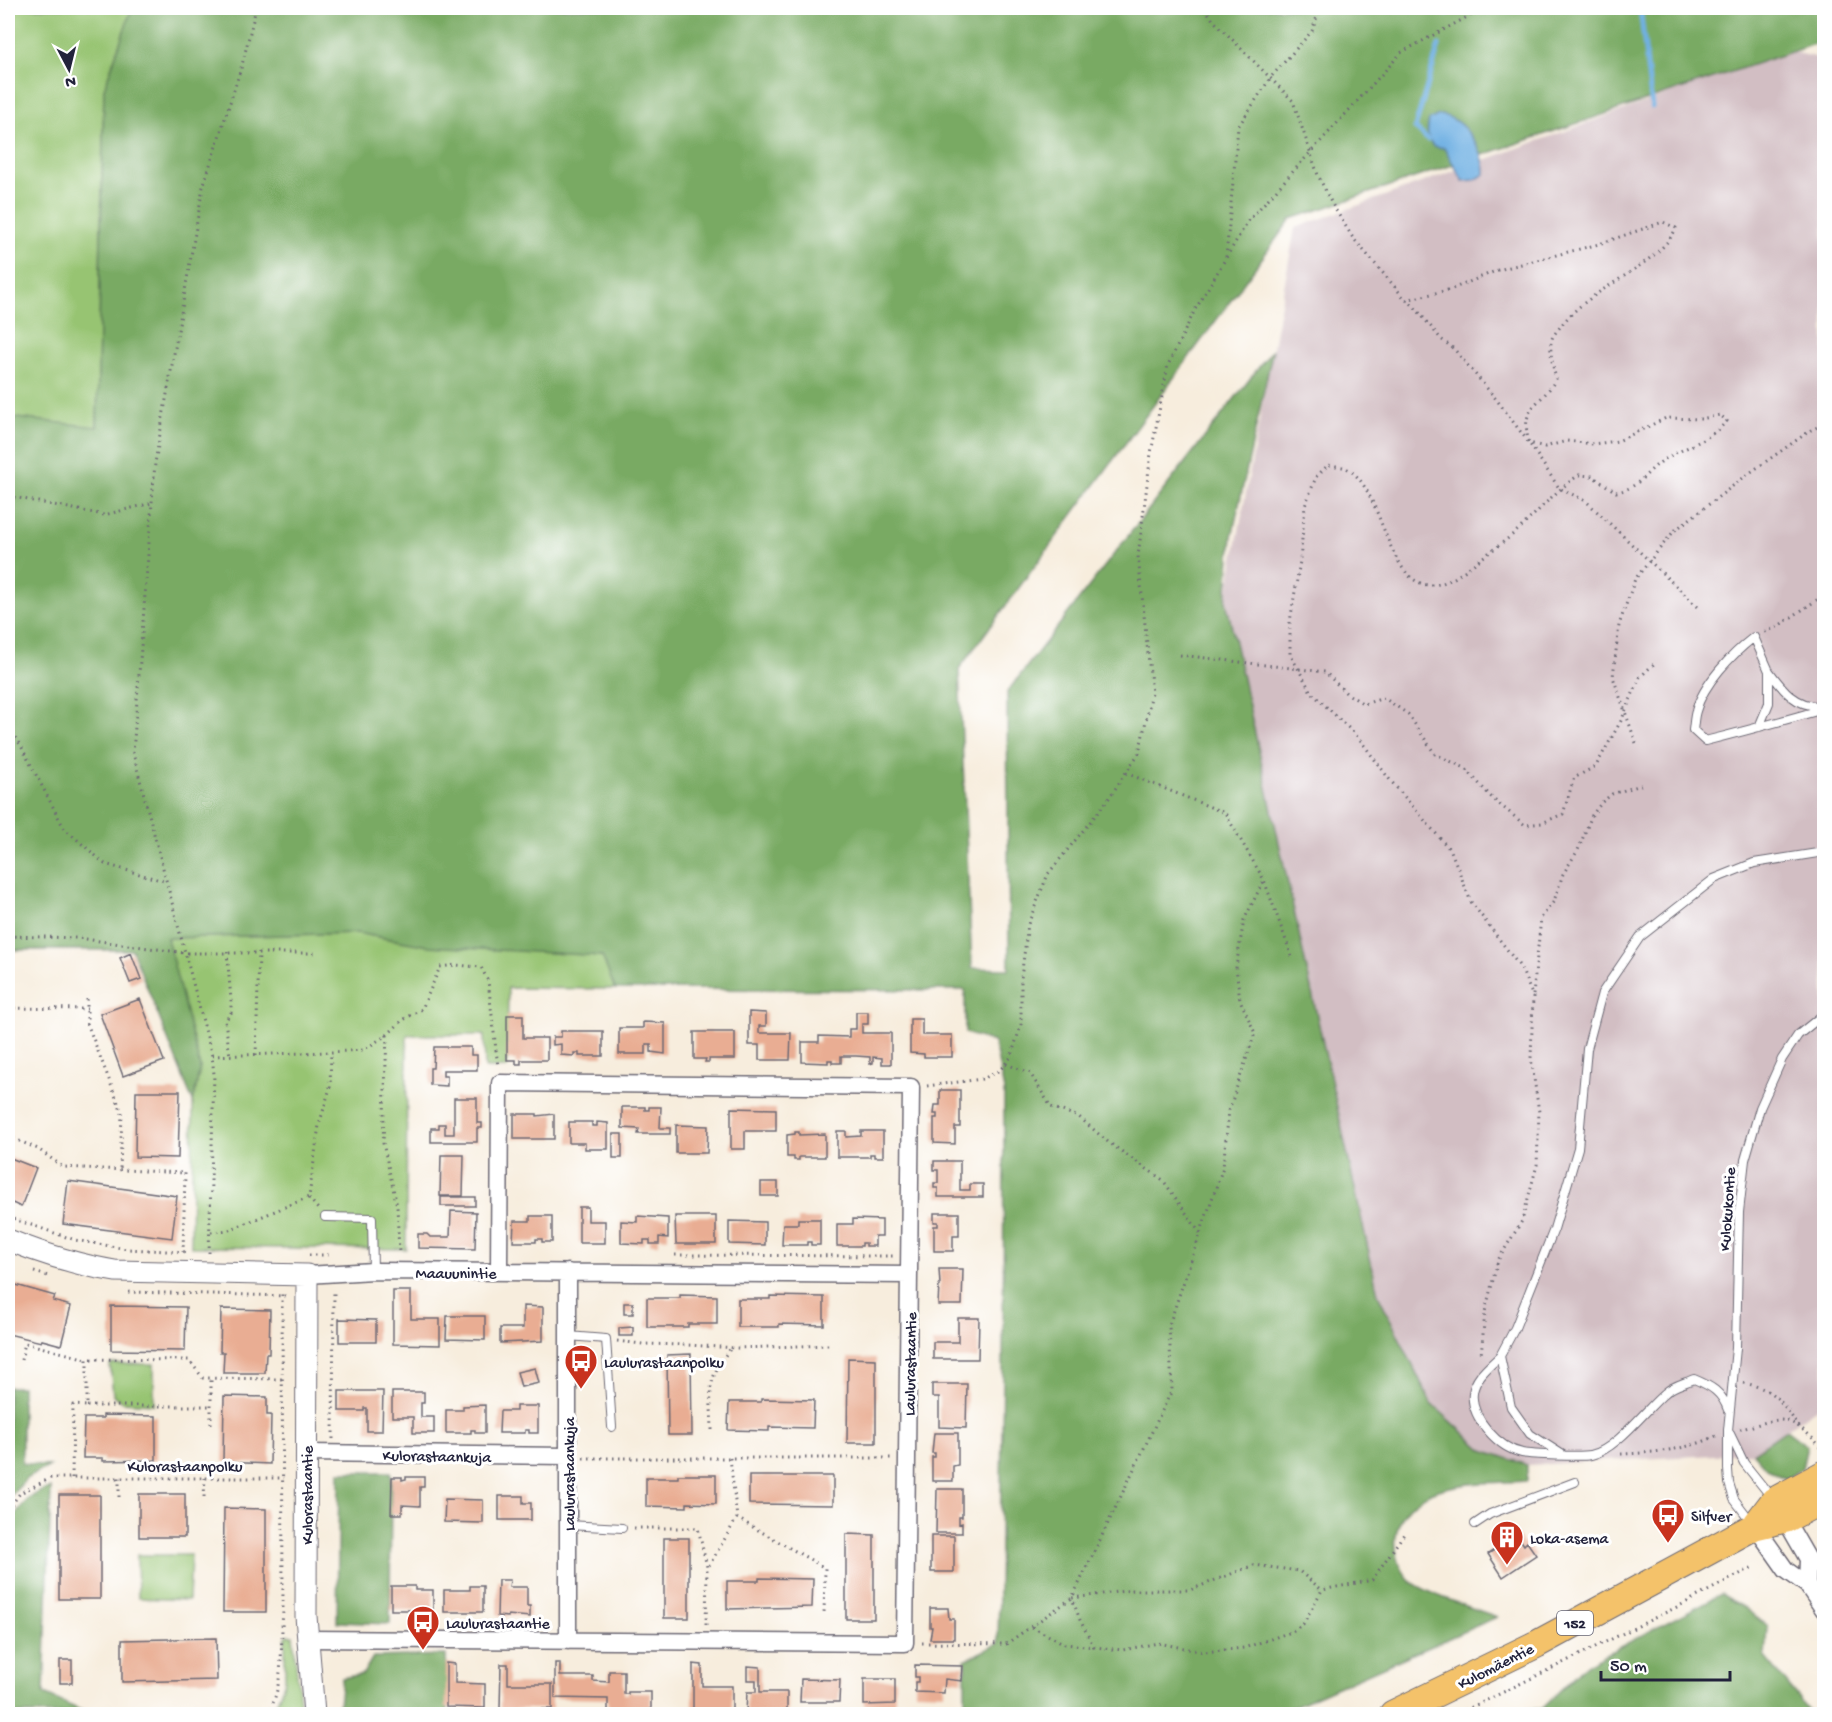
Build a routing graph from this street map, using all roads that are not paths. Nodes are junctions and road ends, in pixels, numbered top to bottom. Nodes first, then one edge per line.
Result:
1 (1769, 671) junction
2 (1824, 707) edge
3 (1759, 728) junction
4 (1824, 852) edge
5 (1824, 1014) edge
6 (325, 1217) dead end
7 (8, 1240) edge
8 (373, 1263) junction
9 (305, 1265) junction
10 (499, 1272) junction
11 (568, 1272) junction
12 (909, 1275) junction
13 (568, 1336) junction
14 (1500, 1356) junction
15 (1730, 1413) junction
16 (612, 1427) dead end
17 (1728, 1430) junction
18 (306, 1453) junction
19 (1563, 1455) junction
20 (568, 1456) junction
21 (1824, 1474) edge
22 (1575, 1482) dead end
23 (1824, 1499) edge
24 (1780, 1510) junction
25 (1475, 1524) dead end
26 (568, 1525) junction
27 (1755, 1526) junction
28 (622, 1528) road end
29 (1808, 1585) junction
30 (1824, 1610) edge
31 (307, 1639) junction
32 (568, 1641) junction
33 (312, 1714) edge
34 (1393, 1714) edge

1 - 2 lane
1 - 3 lane
1 - 3 lane
2 - 3 lane
4 - 14 lane
5 - 15 lane, Kulokukontie
6 - 8 lane
7 - 9 street, Maauunintie
8 - 9 street, Maauunintie
8 - 10 street, Maauunintie
9 - 18 street, Kulorastaantie
10 - 11 street, Maauunintie
10 - 12 street, Laulurastaantie
11 - 12 street, Maauunintie
11 - 13 street, Laulurastaankuja
12 - 32 street, Laulurastaantie
13 - 16 lane
13 - 20 street, Laulurastaankuja
14 - 19 lane
14 - 19 lane
15 - 17 lane, Kulokukontie
15 - 19 lane
17 - 24 lane
17 - 27 lane, Kulokukontie
18 - 20 street, Kulorastaankuja
18 - 31 street, Kulorastaantie
20 - 26 street, Laulurastaankuja
21 - 24 main road, Kulomäentie / 152
22 - 25 lane
23 - 24 main road, Kulomäentie / 152
24 - 27 main road, Kulomäentie / 152
24 - 29 street
26 - 28 lane
26 - 32 street, Laulurastaankuja
27 - 29 street
27 - 34 main road, Kulomäentie / 152
29 - 30 street
31 - 32 street
31 - 33 street, Kulorastaantie

